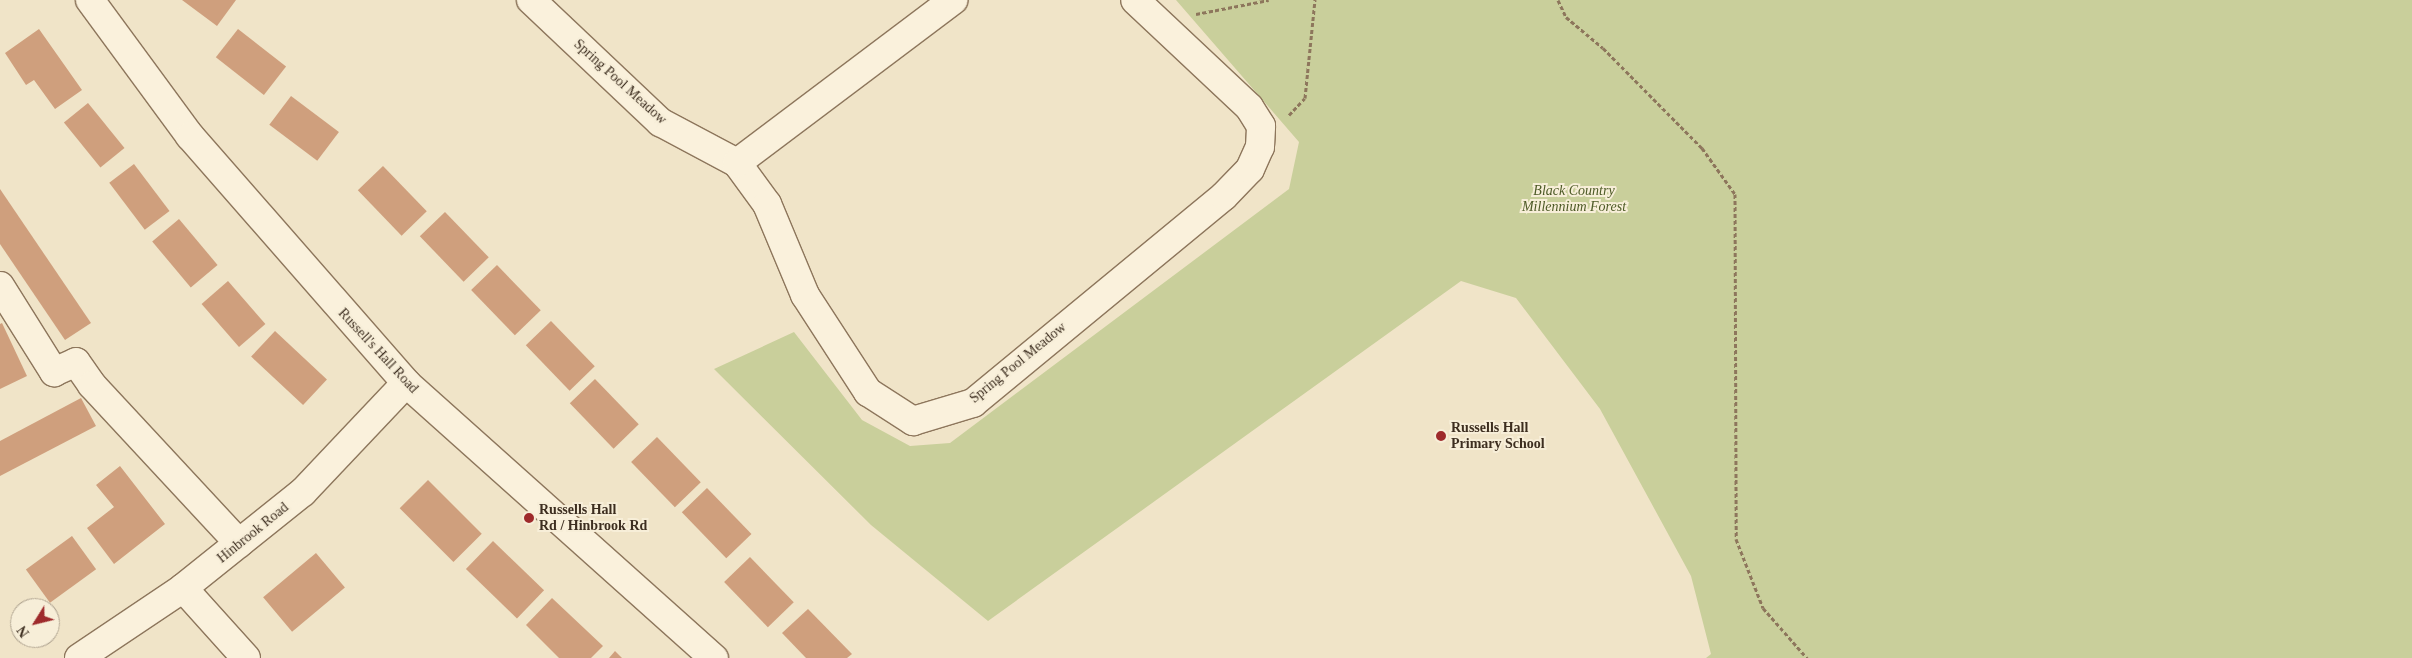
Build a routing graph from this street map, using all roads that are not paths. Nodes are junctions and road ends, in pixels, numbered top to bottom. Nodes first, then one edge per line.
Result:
1 (90, 0) edge
2 (531, 0) edge
3 (953, 0) edge
4 (1135, 0) edge
5 (737, 163) junction
6 (0, 286) edge
7 (406, 382) junction
8 (239, 543) junction
9 (183, 588) junction
10 (78, 658) edge
11 (246, 658) edge
12 (714, 658) edge

1 - 7 street, Russell's Hall Road
2 - 5 street, Spring Pool Meadow
3 - 5 street
4 - 5 street, Spring Pool Meadow
6 - 8 street
7 - 8 street, Hinbrook Road
7 - 12 street, Russell's Hall Road
8 - 9 street, Hinbrook Road
9 - 10 street, Hinbrook Road
9 - 11 street

